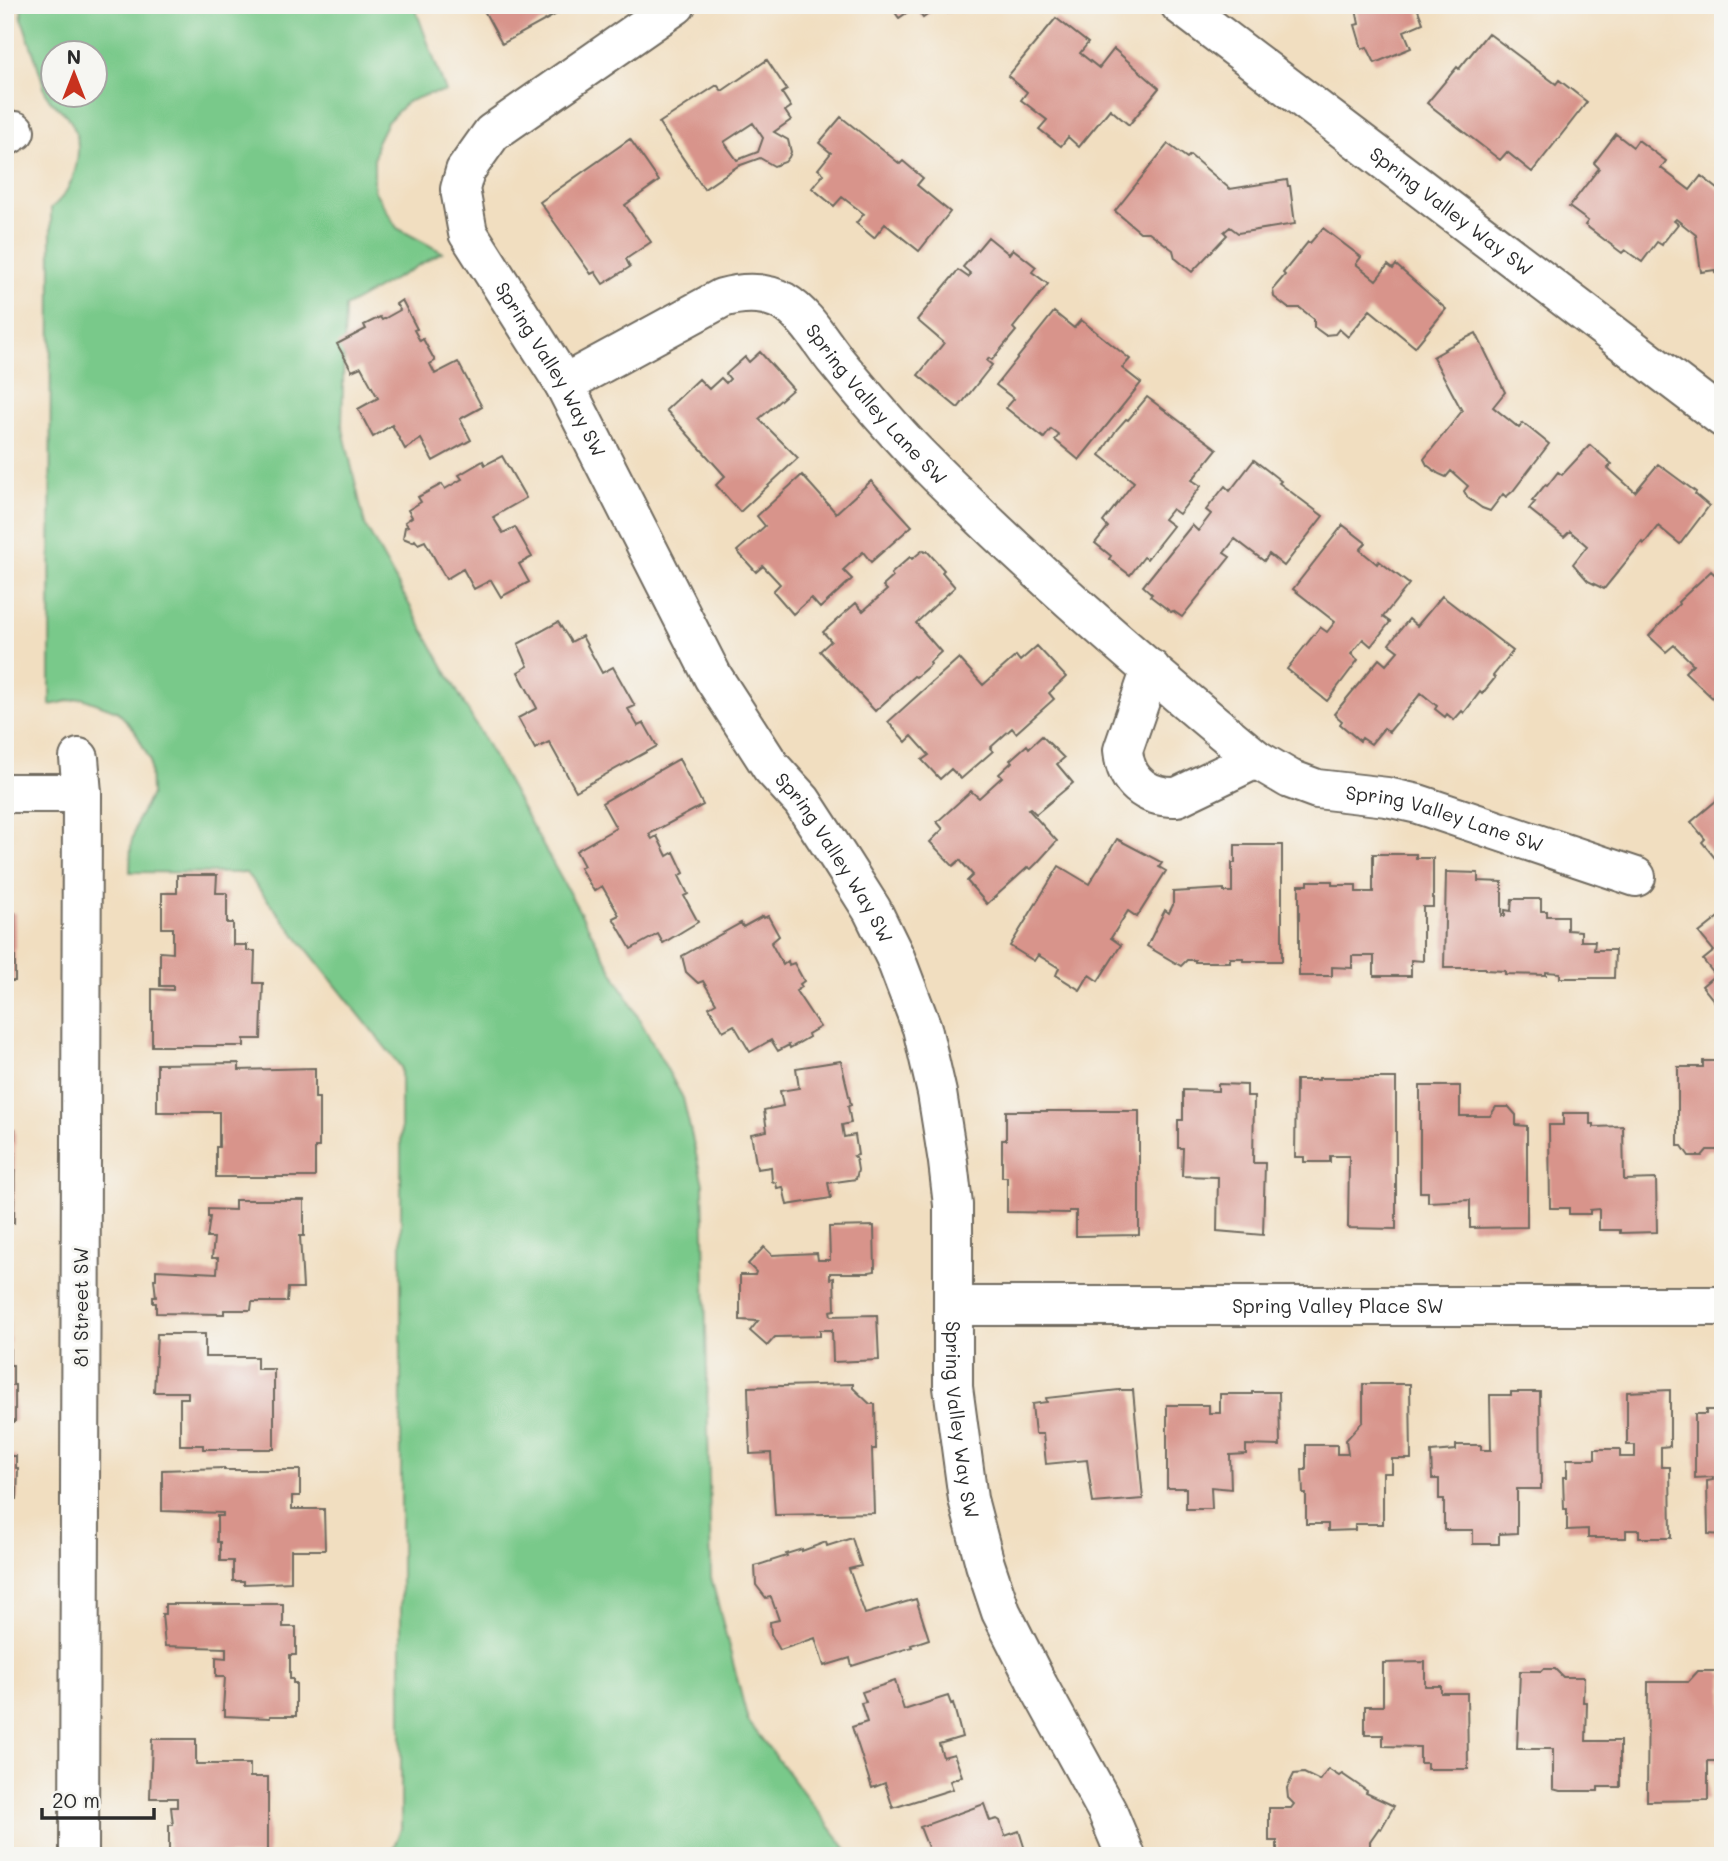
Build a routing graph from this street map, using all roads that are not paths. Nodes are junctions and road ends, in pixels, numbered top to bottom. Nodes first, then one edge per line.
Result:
1 (676, 5) edge
2 (1180, 5) edge
3 (564, 384) junction
4 (1723, 418) edge
5 (1151, 669) junction
6 (1256, 760) junction
7 (5, 793) edge
8 (1636, 877) dead end
9 (953, 1306) junction
10 (1723, 1306) edge
11 (79, 1856) edge
12 (1126, 1856) edge

1 - 3 street, Spring Valley Way SW
2 - 4 street, Spring Valley Way SW
3 - 5 street, Spring Valley Lane SW
3 - 9 street, Spring Valley Way SW
5 - 6 street, Spring Valley Lane SW
5 - 6 street
6 - 8 street, Spring Valley Lane SW
7 - 11 street, 81 Street SW
9 - 10 street, Spring Valley Place SW
9 - 12 street, Spring Valley Way SW

